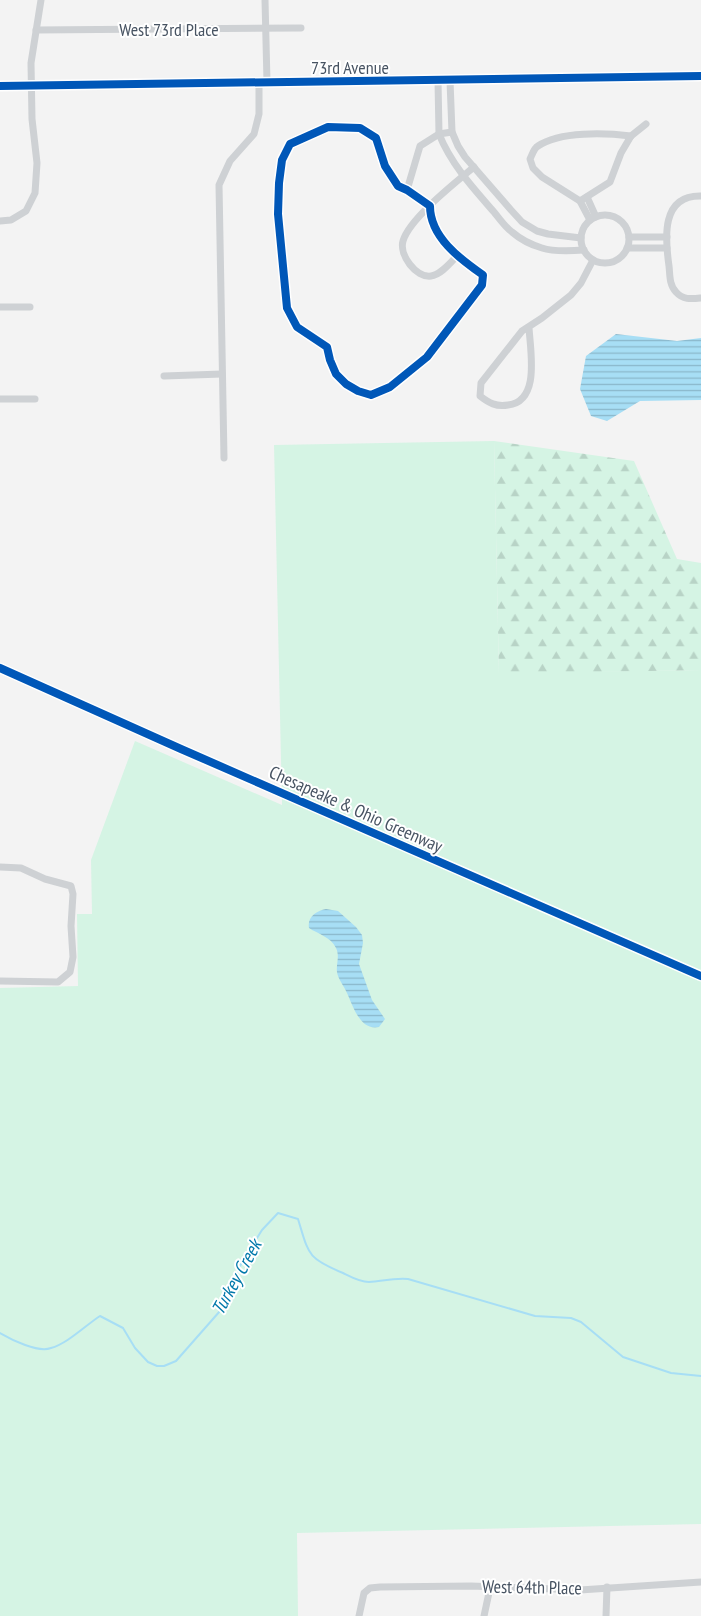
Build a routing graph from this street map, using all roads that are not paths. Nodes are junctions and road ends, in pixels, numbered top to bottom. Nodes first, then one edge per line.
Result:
1 (41, 0) edge
2 (265, 0) edge
3 (266, 28) junction
4 (301, 28) dead end
5 (36, 30) junction
6 (701, 76) edge
7 (438, 81) junction
8 (450, 81) junction
9 (263, 82) junction
10 (0, 86) edge
11 (31, 86) junction
12 (646, 124) dead end
13 (452, 132) junction
14 (439, 134) junction
15 (631, 136) junction
16 (474, 167) junction
17 (464, 176) junction
18 (408, 190) junction
19 (701, 196) edge
20 (583, 199) junction
21 (430, 206) junction
22 (593, 219) junction
23 (0, 221) edge
24 (629, 237) junction
25 (667, 237) junction
26 (581, 238) junction
27 (627, 248) junction
28 (667, 248) junction
29 (584, 250) junction
30 (458, 255) junction
31 (593, 260) junction
32 (701, 298) edge
33 (0, 307) edge
34 (30, 307) dead end
35 (529, 327) junction
36 (222, 374) junction
37 (164, 376) dead end
38 (0, 399) edge
39 (35, 399) dead end
40 (224, 458) dead end
41 (0, 867) edge
42 (0, 981) edge
43 (701, 1582) edge
44 (490, 1588) junction
45 (607, 1588) junction
46 (359, 1616) edge
47 (484, 1616) edge
48 (606, 1616) edge

1 - 5 street
2 - 3 street
3 - 4 street, West 73rd Place
3 - 5 street, West 73rd Place
3 - 9 street
5 - 11 street
6 - 8 street, 73rd Avenue
7 - 8 street, 73rd Avenue
7 - 9 street, 73rd Avenue
7 - 14 street
8 - 13 street
9 - 11 street, 73rd Avenue
9 - 36 street
10 - 11 street, 73rd Avenue
11 - 23 street
12 - 15 street
13 - 14 street
13 - 16 street
14 - 17 street
14 - 18 street
15 - 20 street
15 - 20 street
16 - 17 street
16 - 26 street
17 - 21 street
17 - 29 street
18 - 21 street
18 - 30 street
19 - 25 street
20 - 22 street
21 - 30 street
21 - 30 street
22 - 24 street
22 - 26 street
24 - 25 street
24 - 27 street
25 - 28 street
26 - 29 street
27 - 28 street
27 - 31 street
28 - 32 street
29 - 31 street
31 - 35 street
33 - 34 street
35 - 35 street
36 - 37 street
36 - 40 street
38 - 39 street
41 - 42 street
43 - 45 street, West 64th Place
44 - 45 street, West 64th Place
44 - 46 street, West 64th Place
44 - 47 street
45 - 48 street

